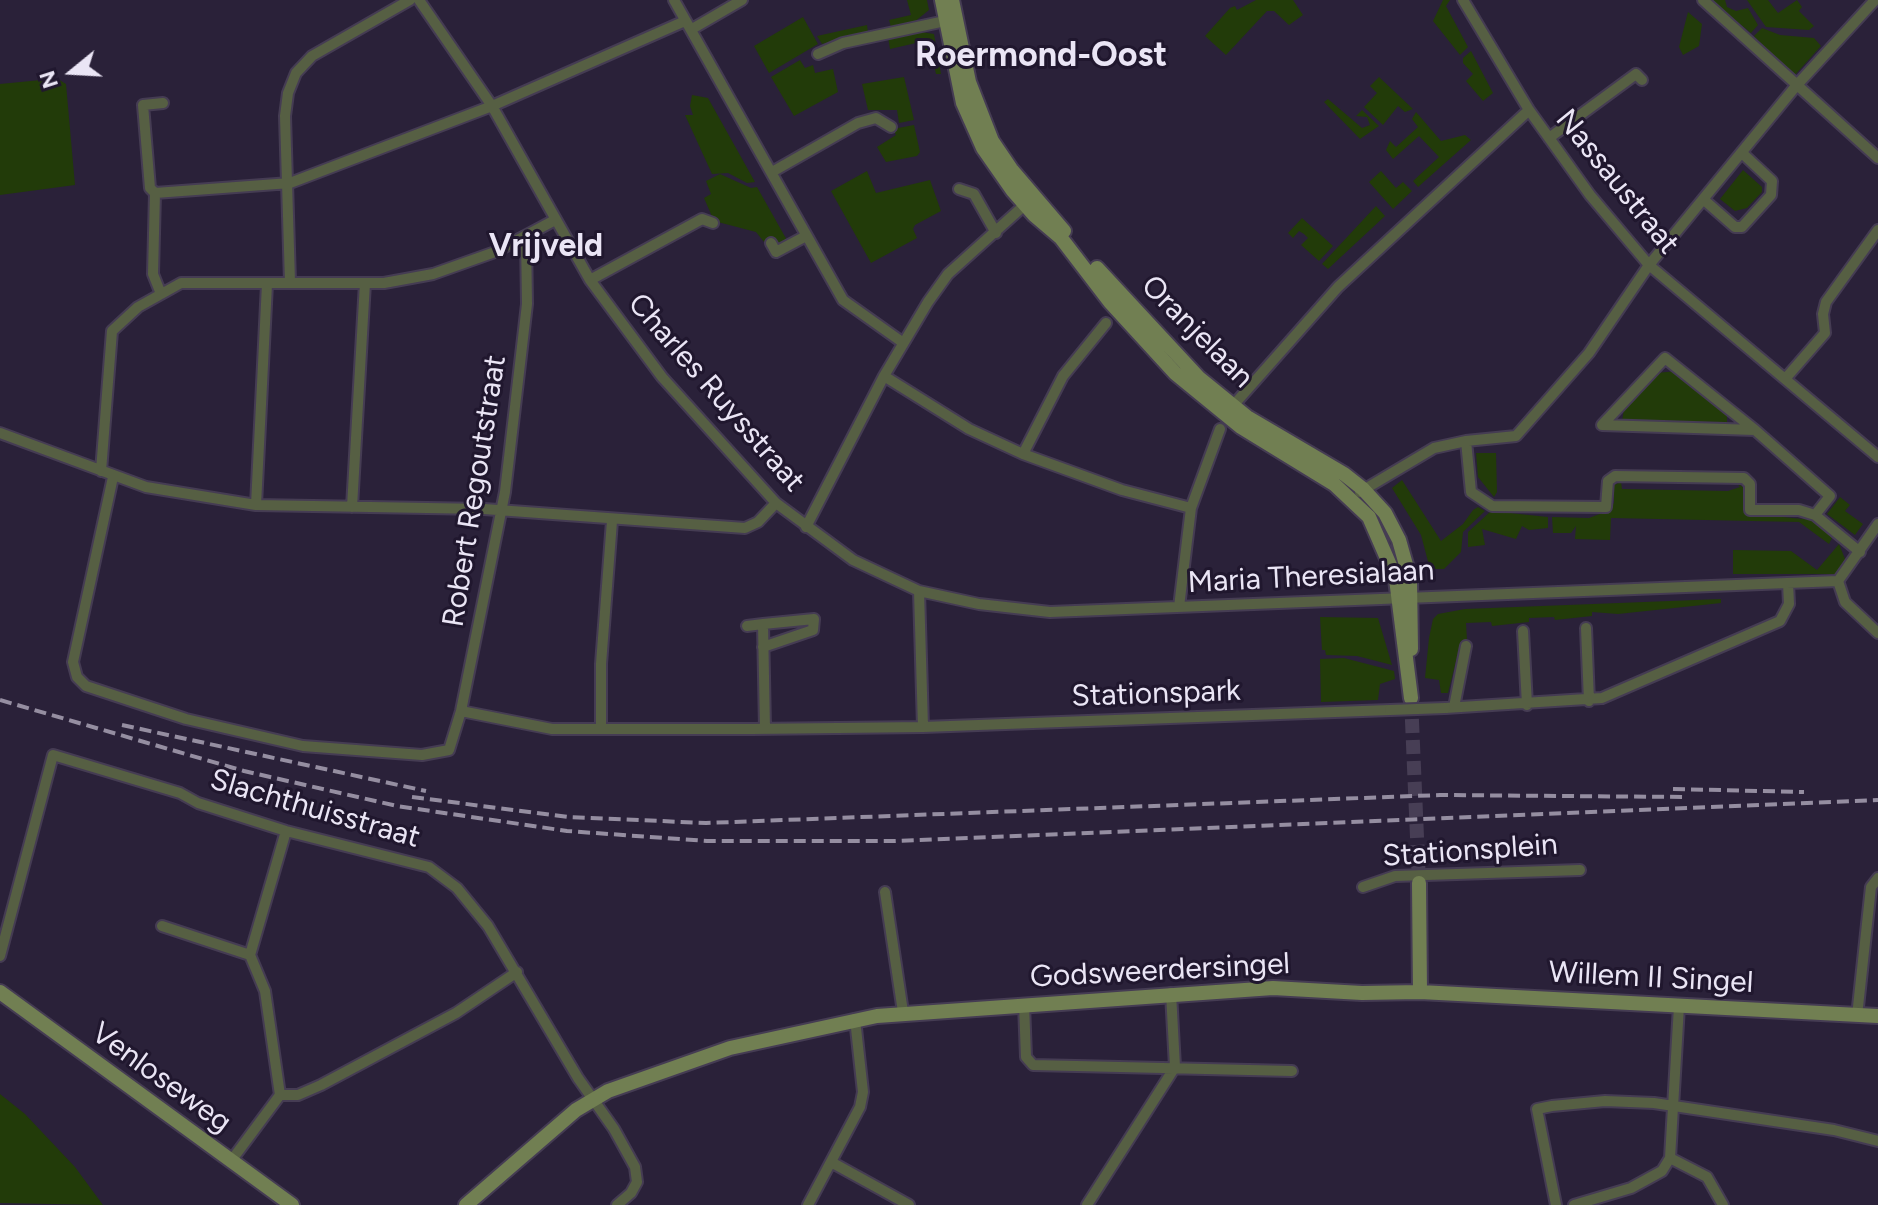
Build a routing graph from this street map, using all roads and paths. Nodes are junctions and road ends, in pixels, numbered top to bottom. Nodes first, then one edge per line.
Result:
1 (410, 0) edge
2 (419, 0) edge
3 (674, 0) edge
4 (742, 0) edge
5 (942, 0) edge
6 (952, 0) edge
7 (1463, 0) edge
8 (1703, 0) edge
9 (1875, 0) edge
10 (945, 21) junction
11 (688, 25) junction
12 (818, 54) dead end
13 (1642, 80) dead end
14 (1796, 86) junction
15 (969, 101) junction
16 (163, 103) dead end
17 (492, 106) junction
18 (1529, 110) junction
19 (891, 127) dead end
20 (1549, 138) junction
21 (1742, 153) junction
22 (1878, 158) edge
23 (772, 172) junction
24 (290, 183) junction
25 (959, 189) dead end
26 (155, 193) junction
27 (1703, 199) junction
28 (1030, 200) junction
29 (555, 220) junction
30 (713, 223) dead end
31 (1878, 230) edge
32 (996, 233) junction
33 (806, 236) junction
34 (526, 237) junction
35 (771, 243) dead end
36 (1649, 265) junction
37 (590, 280) junction
38 (290, 282) junction
39 (365, 283) junction
40 (267, 284) junction
41 (161, 294) junction
42 (1106, 323) dead end
43 (902, 342) junction
44 (884, 376) junction
45 (1785, 379) junction
46 (1230, 410) junction
47 (1220, 429) dead end
48 (1755, 430) junction
49 (0, 433) edge
50 (1466, 441) junction
51 (1023, 454) junction
52 (1878, 457) edge
53 (101, 471) junction
54 (113, 477) junction
55 (1359, 494) junction
56 (776, 503) junction
57 (256, 505) junction
58 (352, 507) junction
59 (1191, 508) junction
60 (502, 511) junction
61 (1815, 515) junction
62 (612, 521) junction
63 (1878, 524) edge
64 (806, 527) junction
65 (1874, 538) edge
66 (1860, 552) junction
67 (1838, 581) junction
68 (1788, 583) junction
69 (919, 591) junction
70 (1406, 597) junction
71 (1179, 607) junction
72 (763, 624) junction
73 (747, 626) dead end
74 (1586, 628) dead end
75 (1523, 631) dead end
76 (1878, 633) edge
77 (1466, 646) dead end
78 (763, 647) junction
79 (1411, 698) tunnel mouth
80 (1589, 701) junction
81 (1527, 705) junction
82 (1449, 708) junction
83 (461, 711) junction
84 (923, 727) junction
85 (601, 729) junction
86 (765, 729) junction
87 (286, 831) junction
88 (1580, 870) dead end
89 (1878, 878) edge
90 (1419, 883) tunnel mouth
91 (1363, 887) dead end
92 (885, 892) dead end
93 (162, 926) dead end
94 (250, 955) junction
95 (0, 956) edge
96 (517, 972) junction
97 (0, 992) edge
98 (1420, 992) junction
99 (1171, 993) junction
100 (1024, 1004) junction
101 (1679, 1006) junction
102 (903, 1012) junction
103 (1857, 1016) junction
104 (1878, 1016) edge
105 (855, 1019) junction
106 (1175, 1067) junction
107 (1292, 1071) dead end
108 (280, 1095) junction
109 (593, 1098) junction
110 (1675, 1105) junction
111 (1878, 1141) edge
112 (1670, 1158) junction
113 (231, 1161) junction
114 (831, 1162) junction
115 (292, 1205) edge
116 (466, 1205) edge
117 (617, 1205) edge
118 (808, 1205) edge
119 (909, 1205) edge
120 (1087, 1205) edge
121 (1556, 1205) edge
122 (1574, 1205) edge
123 (1723, 1205) edge

1 - 24 street
2 - 17 street, Charles Ruysstraat
3 - 11 street
4 - 11 street
5 - 10 main road, Oranjelaan
6 - 15 main road, Oranjelaan
7 - 18 street, Nassaustraat
8 - 14 street
9 - 14 street
10 - 12 street
10 - 15 main road, Oranjelaan
11 - 17 street
11 - 23 street
13 - 20 street
14 - 21 street
14 - 22 street
15 - 28 main road, Oranjelaan
16 - 26 street
17 - 24 street
17 - 29 street, Charles Ruysstraat
18 - 20 street, Nassaustraat
18 - 46 street
19 - 23 street
20 - 36 street, Nassaustraat
21 - 27 street
21 - 27 street
23 - 33 street
24 - 26 street
24 - 38 street
25 - 32 street
26 - 41 street
27 - 36 street
28 - 32 street
28 - 46 main road, Oranjelaan
29 - 34 street
29 - 37 street, Charles Ruysstraat
30 - 37 street
31 - 45 street
32 - 43 street
33 - 35 street
33 - 43 street
34 - 39 street
34 - 60 street, Robert Regoutstraat
36 - 45 street, Nassaustraat
36 - 50 street
37 - 56 street, Charles Ruysstraat
38 - 39 street
38 - 40 street
39 - 58 street
40 - 41 street
40 - 57 street
41 - 53 street
42 - 51 street
43 - 44 street
44 - 51 street
44 - 64 street
45 - 52 street, Nassaustraat
46 - 55 main road, Oranjelaan
47 - 59 street
48 - 48 street
48 - 61 street
49 - 53 street
50 - 55 street
50 - 61 street
51 - 59 street
53 - 54 street
54 - 57 street
54 - 83 street, Robert Regoutstraat
55 - 70 main road, Oranjelaan
56 - 62 street
56 - 64 street, Charles Ruysstraat
57 - 58 street
58 - 60 street
59 - 71 street
60 - 62 street
60 - 83 street, Robert Regoutstraat
61 - 66 street
62 - 85 street
63 - 65 street
64 - 69 street, Maria Theresialaan
65 - 66 street
66 - 67 street
67 - 68 street, Maria Theresialaan
67 - 76 street
68 - 70 street, Maria Theresialaan
68 - 80 street, Stationspark
69 - 71 street, Maria Theresialaan
69 - 84 street
70 - 71 street, Maria Theresialaan
70 - 79 main road, Oranjelaan
72 - 73 street
72 - 78 street
72 - 78 street
74 - 80 street
75 - 81 street
77 - 82 street
78 - 86 street
80 - 81 street, Stationspark
81 - 82 street, Stationspark
82 - 84 street, Stationspark, bridge
83 - 85 street, Stationspark
84 - 86 street, Stationspark
85 - 86 street, Stationspark
87 - 94 street
87 - 95 street, Slachthuisstraat
87 - 96 street, Slachthuisstraat
88 - 91 street, Stationsplein
89 - 103 street
90 - 98 main road, Stationsplein
92 - 102 street
93 - 94 street
94 - 108 street
96 - 108 street
96 - 109 street, Slachthuisstraat
97 - 113 main road, Venloseweg
98 - 99 main road, Godsweerdersingel
98 - 101 main road, Willem II Singel
99 - 100 main road, Godsweerdersingel
99 - 106 street
100 - 102 main road, Godsweerdersingel
100 - 106 street
101 - 103 main road, Willem II Singel
101 - 110 street
102 - 105 main road, Godsweerdersingel
103 - 104 main road, Willem II Singel
105 - 109 main road, Godsweerdersingel
105 - 114 street
106 - 107 street
106 - 120 street
108 - 113 street
109 - 116 main road
109 - 117 street, Slachthuisstraat
110 - 111 street
110 - 112 street
110 - 121 street
112 - 122 street
112 - 123 street
113 - 115 main road, Venloseweg
114 - 118 street
114 - 119 street

